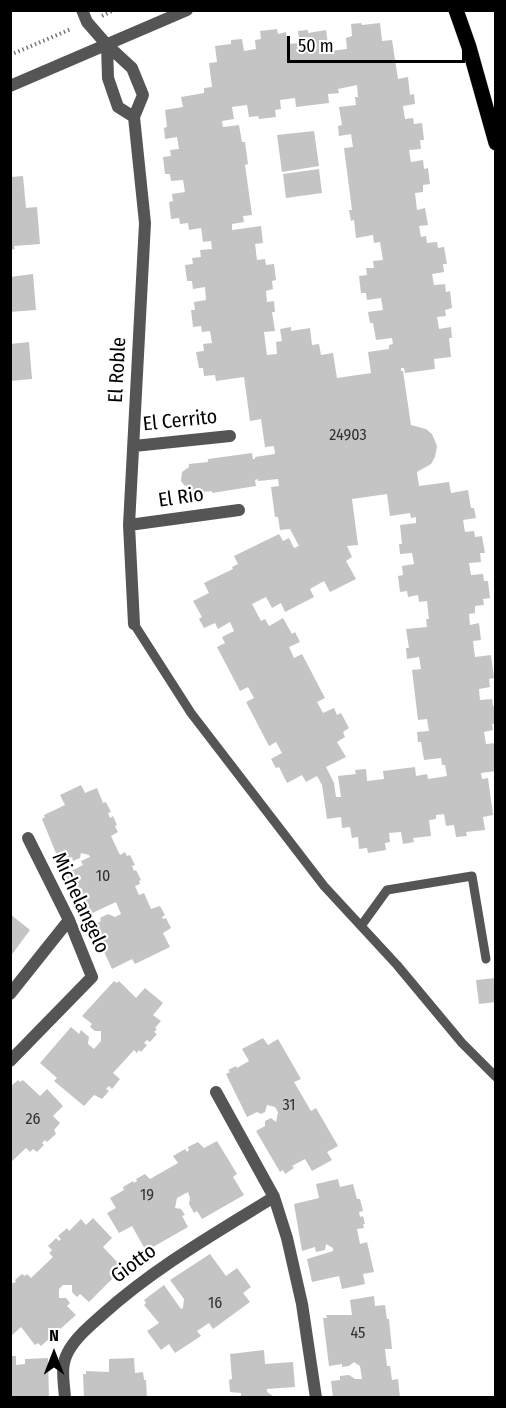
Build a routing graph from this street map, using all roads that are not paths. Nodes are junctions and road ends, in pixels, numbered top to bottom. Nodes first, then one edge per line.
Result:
1 (187, 10) edge
2 (456, 10) edge
3 (85, 16) edge
4 (107, 45) junction
5 (10, 86) edge
6 (134, 117) junction
7 (495, 143) edge
8 (230, 436) dead end
9 (134, 446) junction
10 (239, 510) dead end
11 (129, 525) junction
12 (134, 624) joint
13 (28, 838) dead end
14 (69, 920) junction
15 (361, 926) junction
16 (486, 959) dead end
17 (10, 994) edge
18 (11, 1059) edge
19 (495, 1077) edge
20 (216, 1092) dead end
21 (274, 1197) junction
22 (65, 1398) edge
23 (315, 1398) edge

1 - 4 street
2 - 7 main road
3 - 4 street, El Roble
4 - 5 street
4 - 6 street
4 - 6 street, El Roble
6 - 9 street, El Roble
8 - 9 street, El Cerrito
9 - 11 street, El Roble
10 - 11 street, El Rio
11 - 12 street, El Roble
12 - 15 lane
13 - 14 street, Michelangelo
14 - 17 street
14 - 18 street, Michelangelo
15 - 16 lane
15 - 19 lane
20 - 21 street
21 - 22 street, Giotto
21 - 23 street

